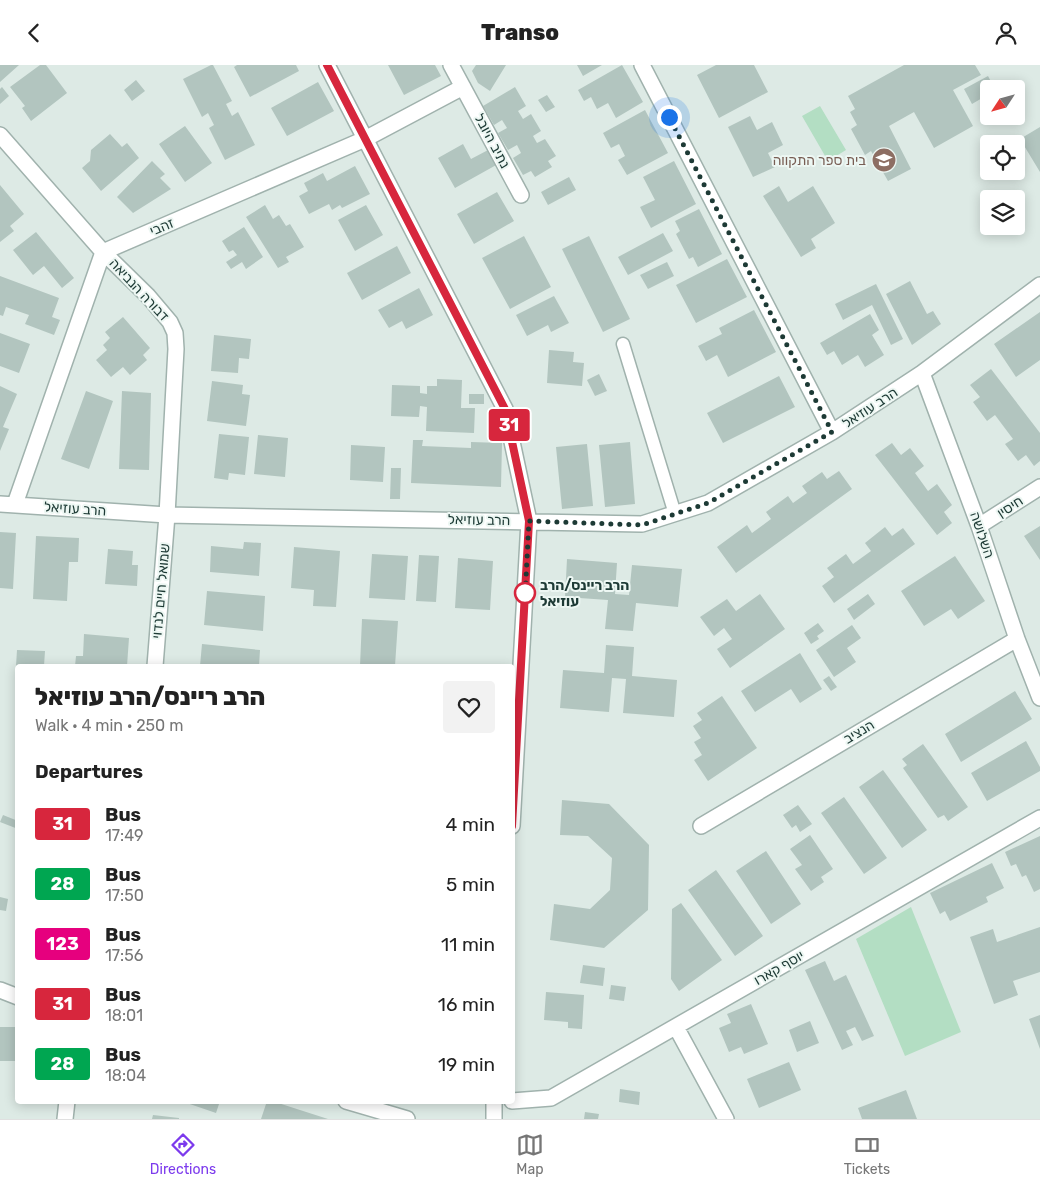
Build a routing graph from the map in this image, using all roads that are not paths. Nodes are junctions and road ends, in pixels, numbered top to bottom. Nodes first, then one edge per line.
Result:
1 (327, 65) edge
2 (451, 65) edge
3 (642, 65) edge
4 (463, 87) junction
5 (0, 135) edge
6 (365, 139) junction
7 (521, 195) dead end
8 (103, 252) junction
9 (1040, 285) edge
10 (624, 344) dead end
11 (922, 373) junction
12 (832, 432) junction
13 (1040, 487) edge
14 (8, 504) edge
15 (674, 514) junction
16 (167, 515) junction
17 (529, 521) junction
18 (979, 526) junction
19 (1017, 639) junction
20 (155, 664) edge
21 (1040, 698) edge
22 (515, 772) edge
23 (1040, 818) edge
24 (702, 826) dead end
25 (0, 990) edge
26 (15, 996) edge
27 (676, 1027) junction
28 (515, 1101) edge
29 (67, 1104) edge
30 (368, 1104) edge
31 (498, 1104) edge
32 (65, 1119) edge
33 (407, 1119) edge
34 (494, 1119) edge
35 (726, 1119) edge

1 - 6 street
2 - 4 street, נתיב היובל
3 - 12 street
4 - 6 street, זהבי
4 - 7 street, נתיב היובל
5 - 8 street, דבורה הנביאה
6 - 8 street, זהבי
6 - 17 street
8 - 14 street
8 - 16 street, דבורה הנביאה
9 - 11 street, הרב עוזיאל
10 - 15 lane
11 - 12 street, הרב עוזיאל
11 - 18 street, השלושה
12 - 15 street, הרב עוזיאל
13 - 18 street, חיסין
14 - 16 street, הרב עוזיאל
15 - 17 street, הרב עוזיאל
16 - 17 street, הרב עוזיאל
16 - 20 street, שמואל חיים לנדוי
17 - 22 street
18 - 19 street, השלושה
19 - 21 street, השלושה
19 - 24 street, הנציב
23 - 27 street, יוסף קארו
25 - 26 street
27 - 28 street, יוסף קארו
27 - 35 street
29 - 32 street
30 - 33 street
31 - 34 street

